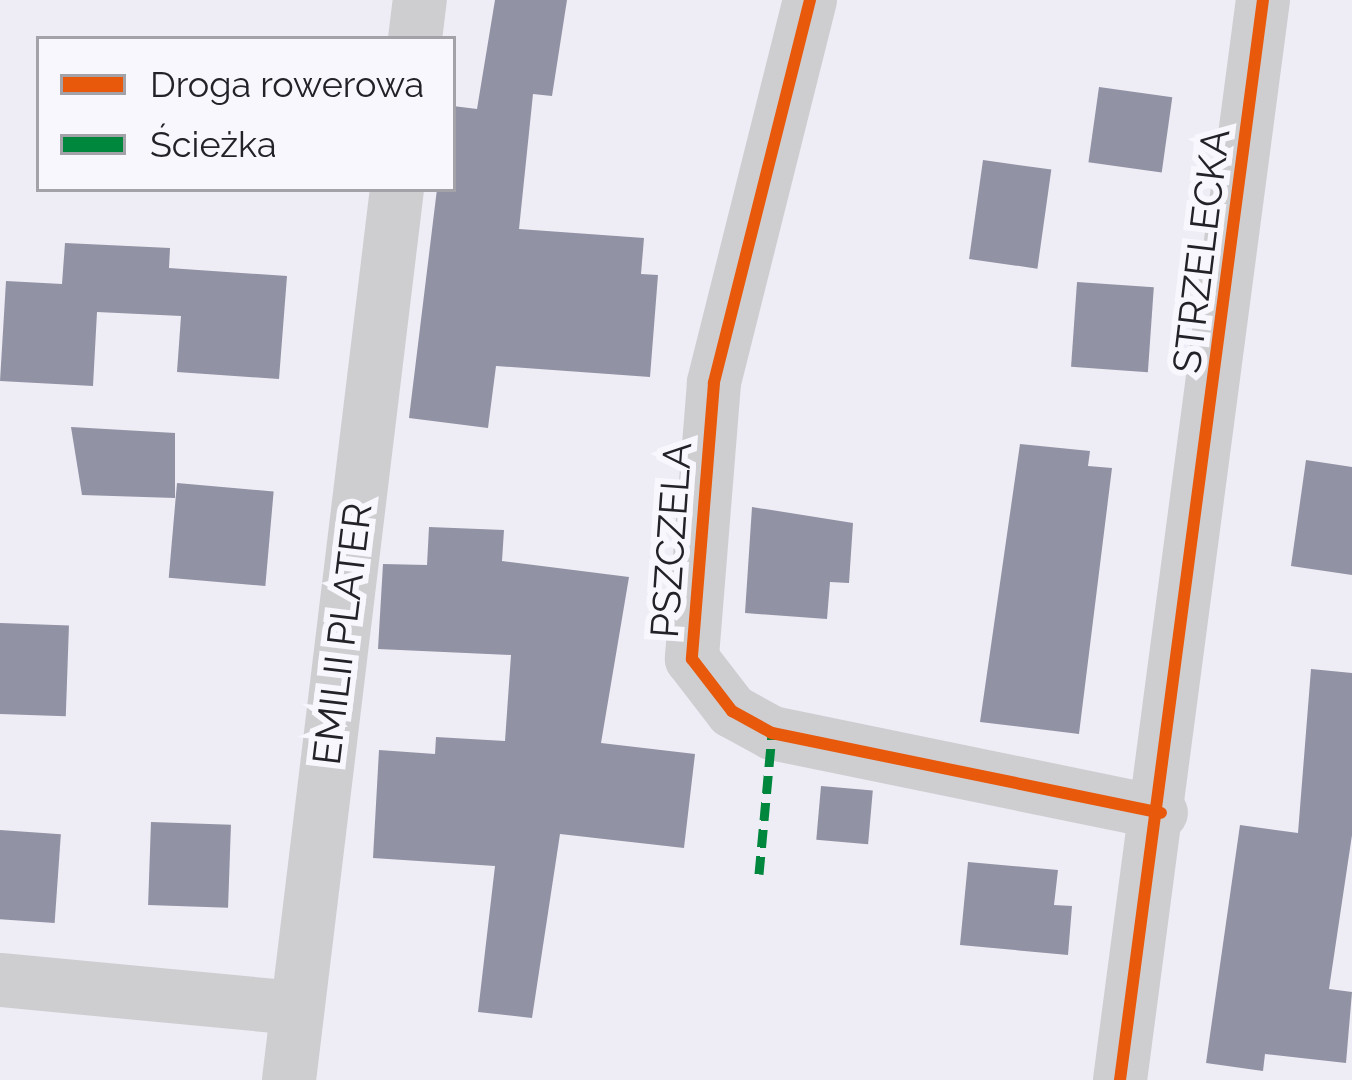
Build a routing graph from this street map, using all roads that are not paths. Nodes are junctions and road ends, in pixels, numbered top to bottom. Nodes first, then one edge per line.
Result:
1 (420, 0) edge
2 (810, 0) edge
3 (1263, 0) edge
4 (416, 36) edge
5 (397, 192) edge
6 (1161, 813) junction
7 (0, 980) edge
8 (296, 1008) junction
9 (289, 1080) edge
10 (1120, 1080) edge

1 - 4 street
2 - 6 street, PSZCZELA
3 - 6 street, STRZELECKA
5 - 8 street, EMILII PLATER
6 - 10 street, STRZELECKA
7 - 8 street
8 - 9 street, EMILII PLATER

